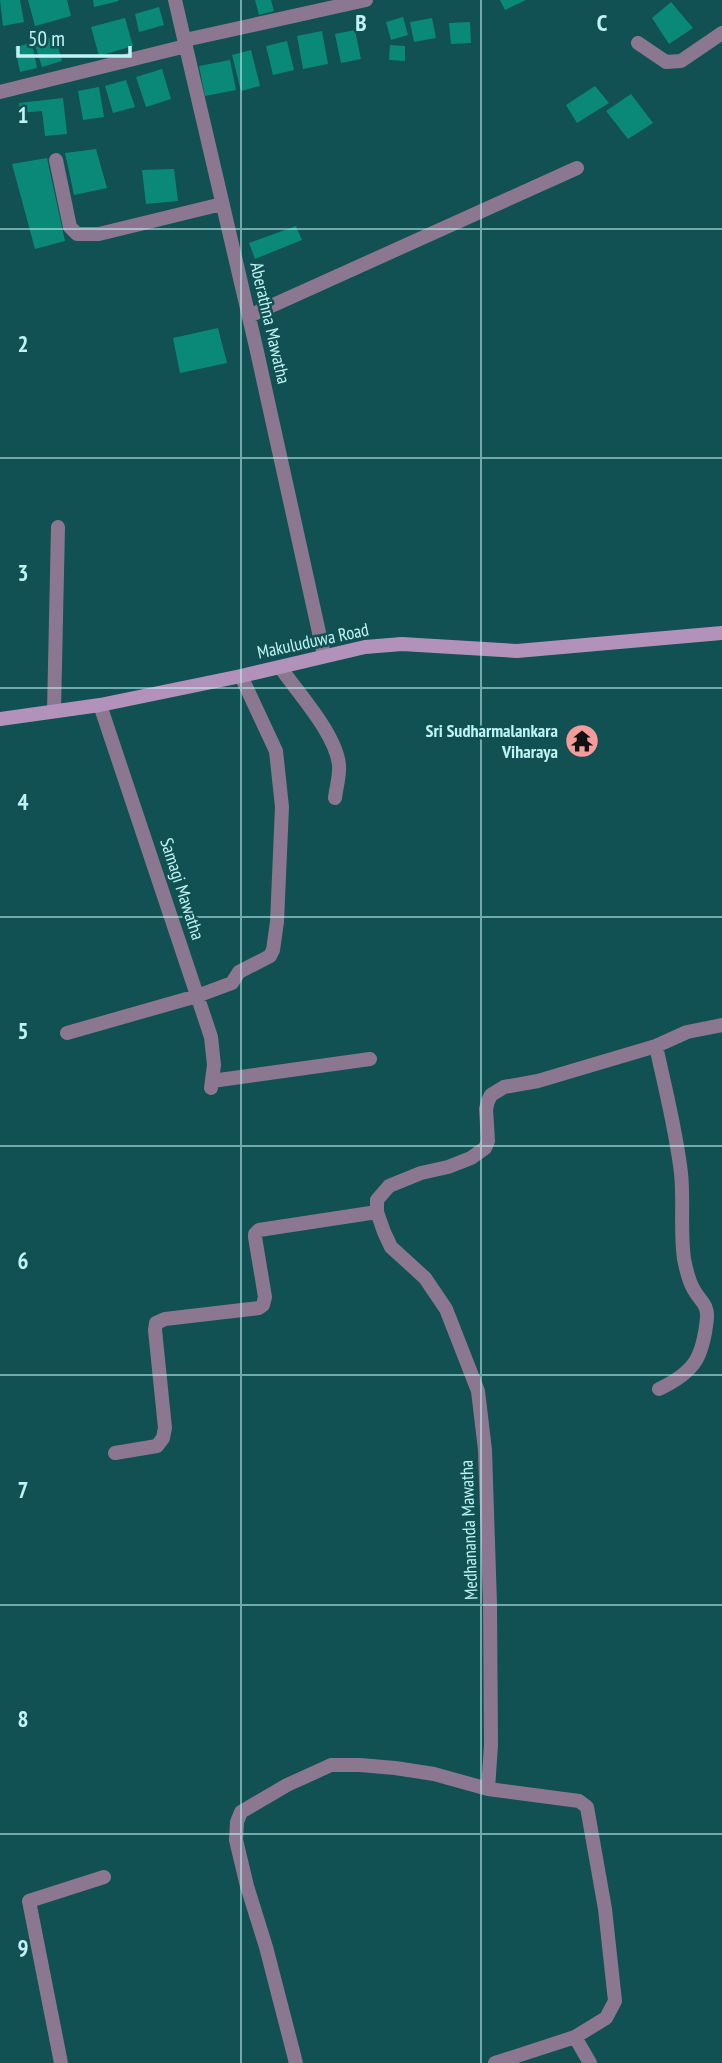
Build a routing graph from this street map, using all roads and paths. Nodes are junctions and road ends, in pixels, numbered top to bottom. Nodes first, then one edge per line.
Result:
1 (175, 0) edge
2 (366, 0) edge
3 (722, 33) edge
4 (185, 43) junction
5 (638, 44) dead end
6 (0, 92) edge
7 (57, 160) dead end
8 (577, 168) dead end
9 (222, 204) junction
10 (248, 316) junction
11 (58, 527) dead end
12 (722, 634) edge
13 (324, 655) junction
14 (280, 667) junction
15 (241, 676) junction
16 (100, 705) junction
17 (54, 711) junction
18 (0, 719) edge
19 (335, 798) dead end
20 (197, 996) junction
21 (722, 1025) edge
22 (67, 1033) dead end
23 (656, 1046) junction
24 (370, 1059) dead end
25 (377, 1212) junction
26 (659, 1390) dead end
27 (115, 1453) dead end
28 (488, 1789) junction
29 (104, 1877) dead end
30 (575, 2037) junction
31 (61, 2063) edge
32 (296, 2063) edge
33 (495, 2063) edge
34 (590, 2063) edge

1 - 4 street, Aberathna Mawatha
2 - 4 street
3 - 5 street
4 - 6 street
4 - 9 street, Aberathna Mawatha
7 - 9 street
8 - 10 street
9 - 10 street, Aberathna Mawatha
10 - 13 street, Aberathna Mawatha
11 - 17 street
12 - 13 street, Makuluduwa Road
13 - 14 street, Makuluduwa Road
14 - 15 street, Makuluduwa Road
14 - 19 street
15 - 16 street, Makuluduwa Road
15 - 20 street
16 - 17 street, Makuluduwa Road
16 - 20 street, Samagi Mawatha
17 - 18 street, Makuluduwa Road
20 - 22 street
20 - 24 street, Samagi Mawatha
21 - 23 street
23 - 25 street
23 - 26 street
25 - 27 street
25 - 28 street, Medhananda Mawatha
28 - 30 street
28 - 32 street
29 - 31 street
30 - 33 street
30 - 34 street

